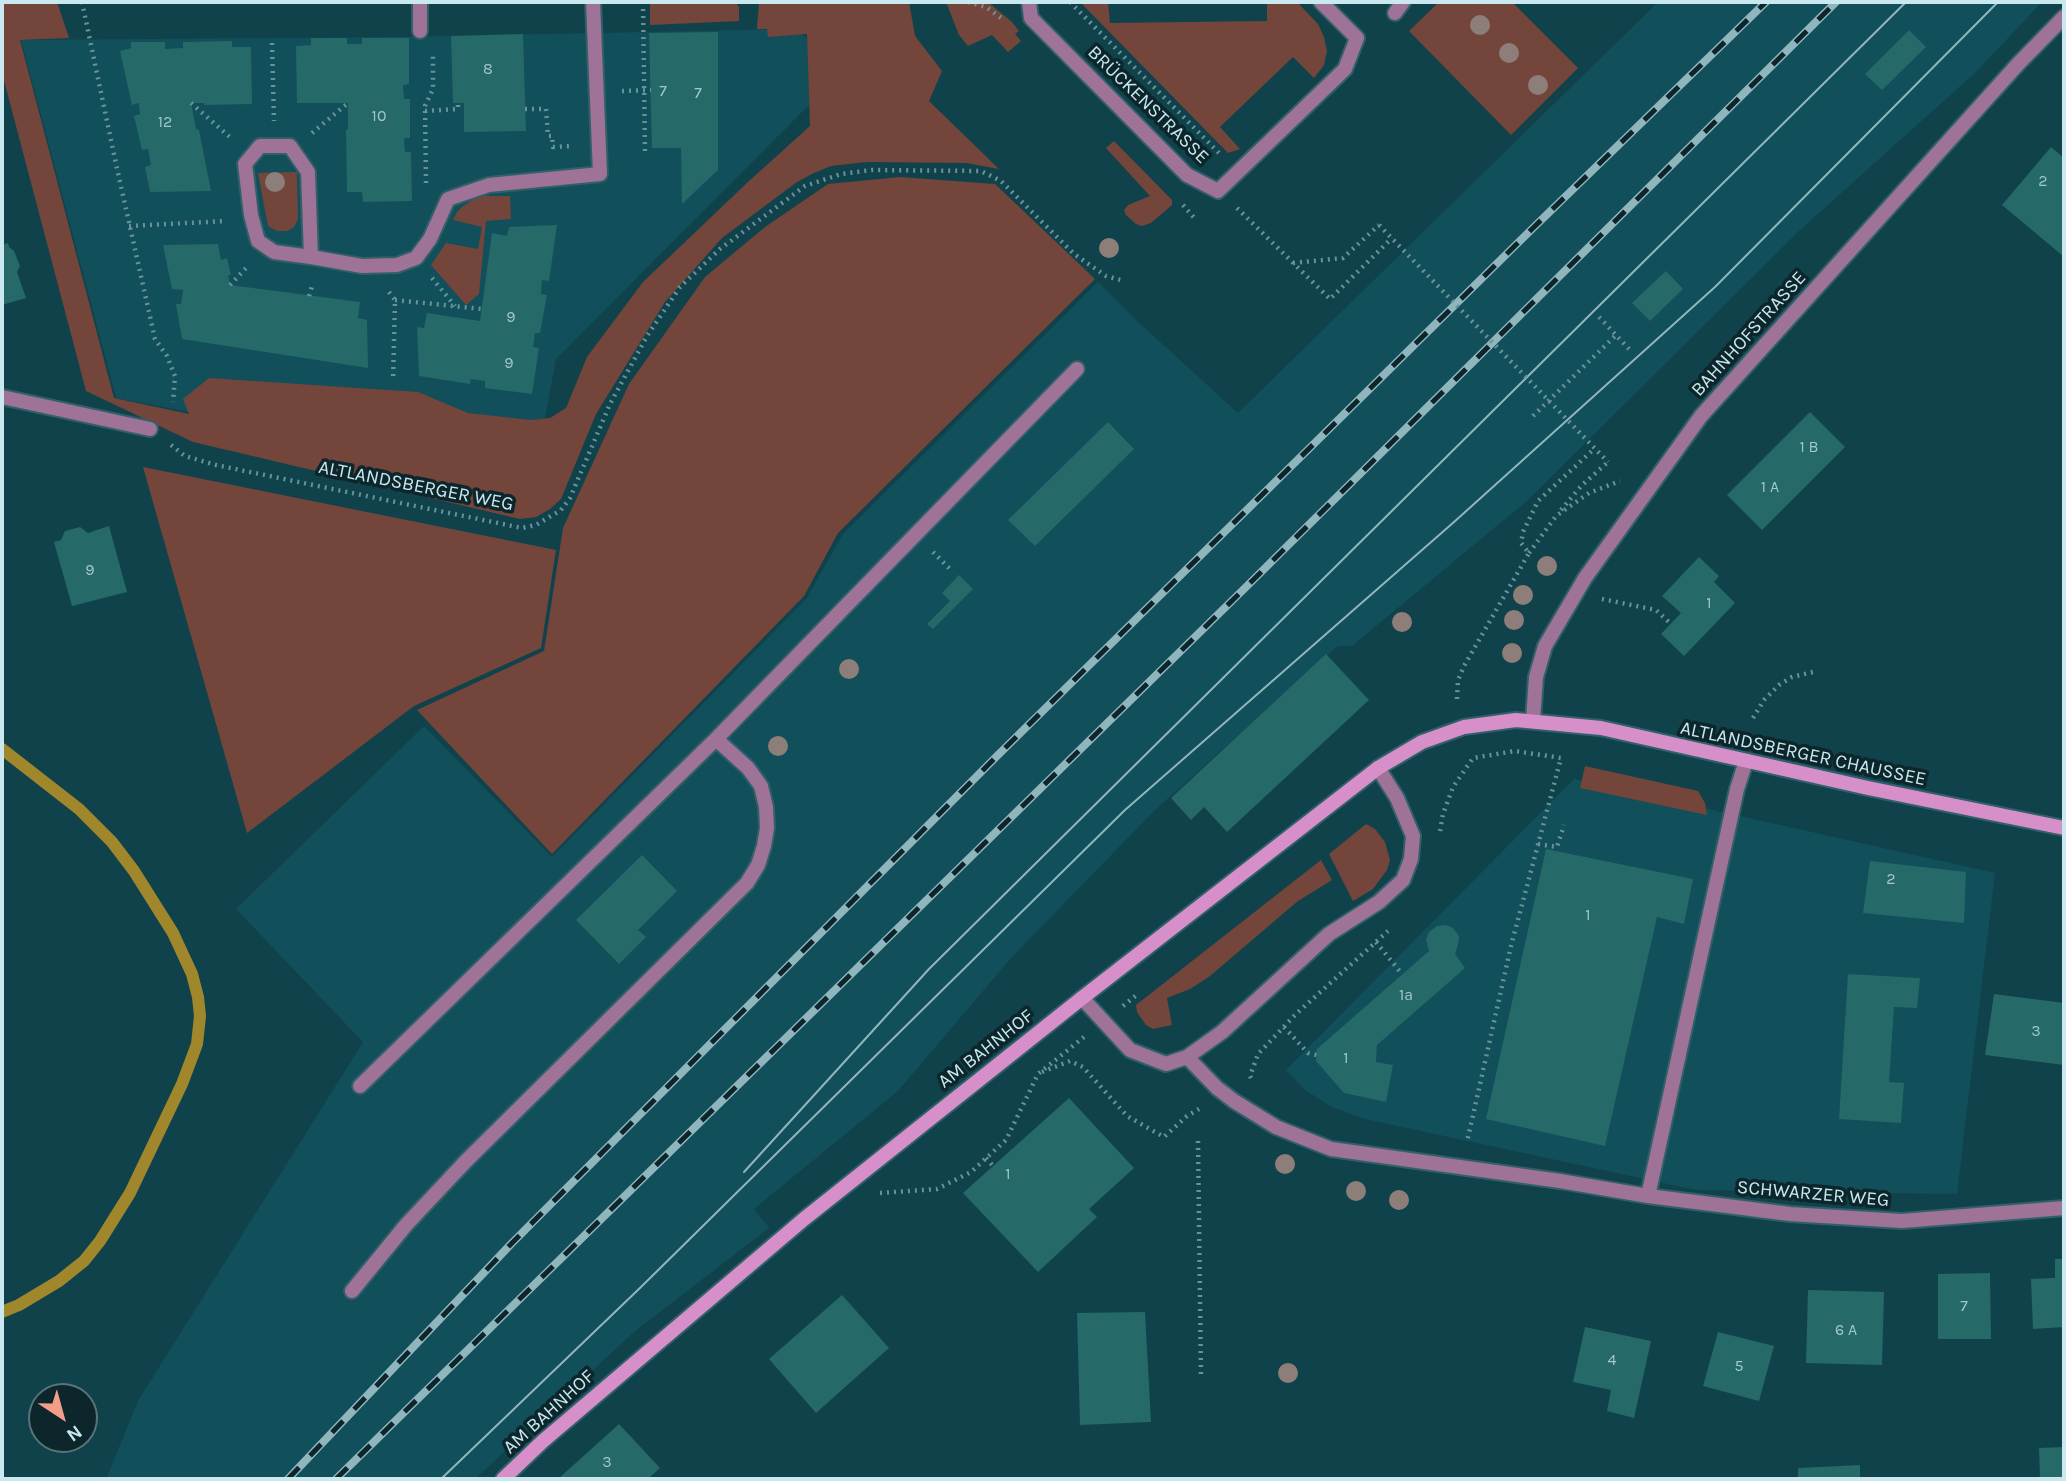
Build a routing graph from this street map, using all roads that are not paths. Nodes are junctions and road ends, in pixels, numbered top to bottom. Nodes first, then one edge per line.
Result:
1 (420, 2) edge
2 (593, 2) edge
3 (1029, 2) edge
4 (1321, 2) edge
5 (2064, 17) edge
6 (420, 31) dead end
7 (311, 257) junction
8 (1077, 369) dead end
9 (2, 397) edge
10 (150, 429) road end
11 (1533, 720) junction
12 (716, 739) junction
13 (1746, 761) junction
14 (1378, 768) junction
15 (2064, 828) edge
16 (1082, 998) junction
17 (1187, 1057) junction
18 (360, 1086) dead end
19 (1648, 1196) junction
20 (2064, 1208) edge
21 (352, 1291) dead end
22 (503, 1479) edge

1 - 6 street
2 - 7 street
3 - 4 street, BRÜCKENSTRASSE
5 - 11 street, BAHNHOFSTRASSE
7 - 7 street
8 - 12 street
9 - 10 street
11 - 13 main road, ALTLANDSBERGER CHAUSSEE
11 - 14 main road, AM BAHNHOF
12 - 18 street
12 - 21 street
13 - 15 main road, ALTLANDSBERGER CHAUSSEE
13 - 19 street
14 - 16 main road, AM BAHNHOF
14 - 17 street
16 - 17 street
16 - 22 main road, AM BAHNHOF
17 - 19 street, SCHWARZER WEG
19 - 20 street, SCHWARZER WEG

